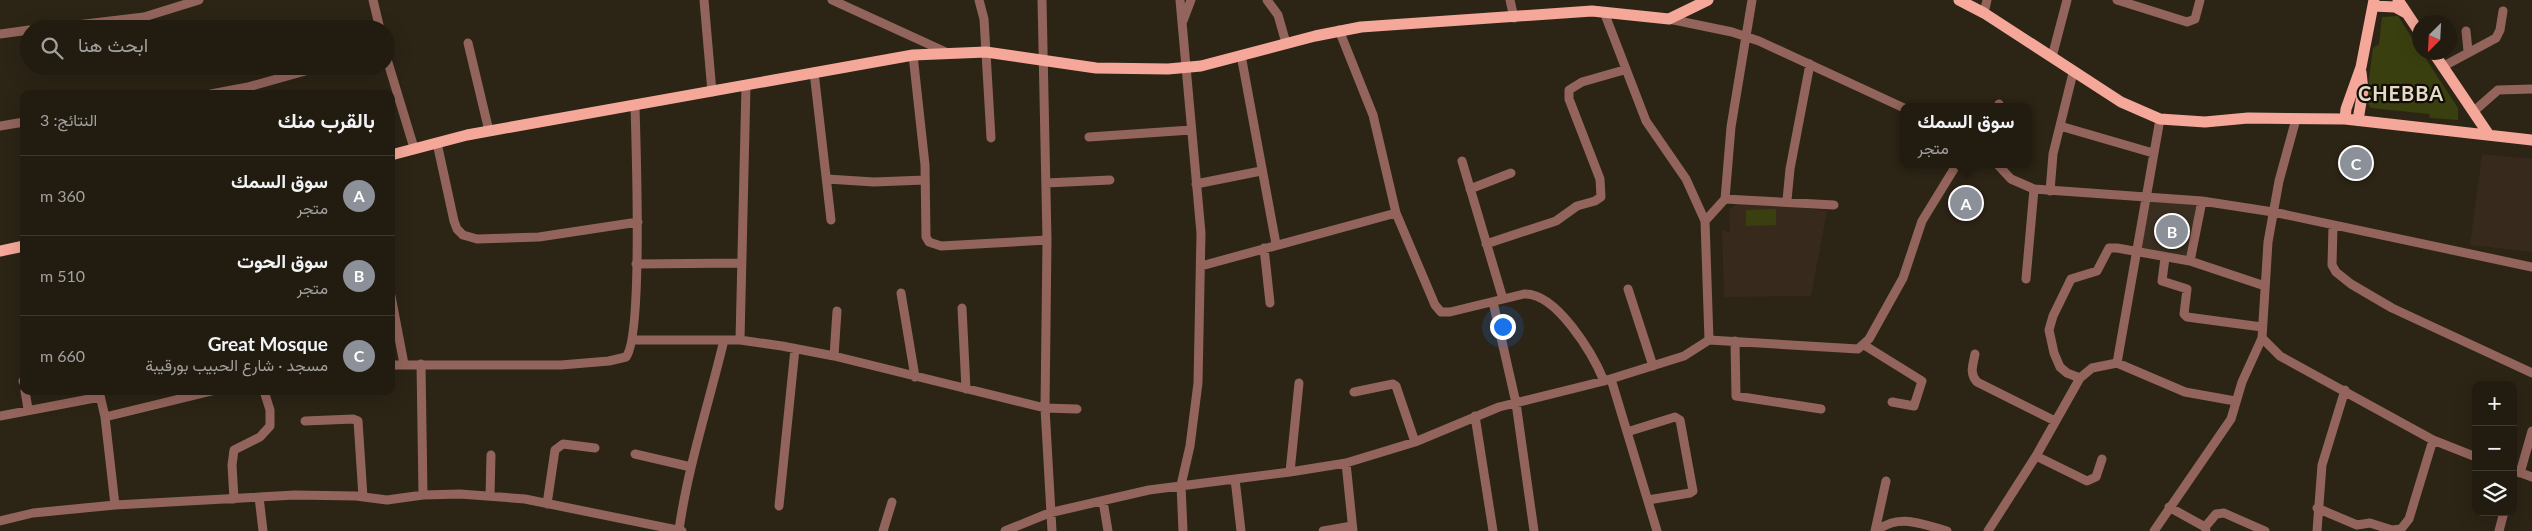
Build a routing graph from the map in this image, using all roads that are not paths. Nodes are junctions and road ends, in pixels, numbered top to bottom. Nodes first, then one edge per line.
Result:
1 (199, 0) edge
2 (373, 0) edge
3 (704, 0) edge
4 (832, 0) edge
5 (979, 0) edge
6 (1042, 0) edge
7 (1180, 0) edge
8 (1191, 0) edge
9 (1267, 0) edge
10 (1510, 0) edge
11 (1708, 0) edge
12 (1752, 0) edge
13 (1959, 0) edge
14 (1987, 0) edge
15 (2066, 0) edge
16 (2117, 0) edge
17 (2200, 0) edge
18 (2398, 0) edge
19 (2374, 3) edge
20 (2147, 4) edge
21 (2503, 11) dead end
22 (1604, 12) junction
23 (1984, 13) junction
24 (2407, 15) junction
25 (1514, 18) junction
26 (1670, 19) junction
27 (119, 20) edge
28 (378, 20) edge
29 (2412, 22) edge
30 (1182, 25) junction
31 (1339, 30) junction
32 (20, 31) edge
33 (2466, 31) dead end
34 (0, 34) edge
35 (1746, 36) junction
36 (468, 43) dead end
37 (1286, 44) junction
38 (2468, 51) junction
39 (986, 52) junction
40 (948, 53) junction
41 (913, 55) junction
42 (1241, 56) junction
43 (2052, 57) junction
44 (1043, 60) junction
45 (2438, 60) edge
46 (1810, 64) junction
47 (1185, 67) junction
48 (2361, 67) junction
49 (2442, 67) junction
50 (1624, 70) junction
51 (814, 72) junction
52 (2073, 73) junction
53 (291, 75) edge
54 (392, 75) edge
55 (746, 86) junction
56 (2532, 89) edge
57 (232, 90) edge
58 (712, 92) junction
59 (635, 106) junction
60 (1900, 106) edge
61 (2473, 113) junction
62 (2160, 119) junction
63 (2296, 119) junction
64 (2345, 119) junction
65 (2358, 120) junction
66 (20, 123) edge
67 (0, 126) edge
68 (2060, 126) junction
69 (1191, 130) junction
70 (489, 131) junction
71 (2464, 132) junction
72 (2489, 135) junction
73 (1089, 137) dead end
74 (991, 138) dead end
75 (2532, 140) edge
76 (437, 143) junction
77 (414, 148) junction
78 (2153, 152) junction
79 (395, 154) edge
80 (1462, 161) dead end
81 (1955, 168) edge
82 (2001, 168) edge
83 (1261, 171) junction
84 (1511, 173) dead end
85 (827, 179) junction
86 (925, 180) junction
87 (1110, 180) dead end
88 (1046, 184) junction
89 (1196, 184) junction
90 (1470, 189) junction
91 (2034, 189) junction
92 (2050, 191) junction
93 (2147, 196) junction
94 (1725, 199) junction
95 (1787, 200) junction
96 (2202, 201) junction
97 (1834, 205) dead end
98 (2273, 212) junction
99 (1396, 213) junction
100 (830, 220) dead end
101 (1705, 221) junction
102 (638, 222) junction
103 (2332, 226) junction
104 (1048, 240) junction
105 (1276, 244) junction
106 (1486, 244) junction
107 (20, 247) edge
108 (1264, 248) junction
109 (0, 251) edge
110 (2138, 253) junction
111 (2165, 258) junction
112 (2190, 261) junction
113 (741, 263) junction
114 (636, 264) junction
115 (1201, 266) junction
116 (2532, 268) edge
117 (2026, 279) dead end
118 (2265, 286) junction
119 (1628, 290) dead end
120 (901, 293) dead end
121 (1503, 299) junction
122 (1493, 302) junction
123 (1270, 304) dead end
124 (962, 308) dead end
125 (837, 311) dead end
126 (395, 317) edge
127 (2262, 327) junction
128 (2262, 338) junction
129 (633, 340) junction
130 (724, 340) junction
131 (740, 340) junction
132 (1709, 340) junction
133 (1736, 341) junction
134 (1864, 345) junction
135 (795, 349) junction
136 (1975, 354) dead end
137 (834, 356) junction
138 (2117, 363) junction
139 (404, 364) junction
140 (421, 364) junction
141 (395, 365) edge
142 (1653, 366) junction
143 (2532, 373) edge
144 (915, 377) junction
145 (2080, 378) junction
146 (1607, 380) junction
147 (1299, 383) dead end
148 (966, 389) junction
149 (2345, 390) junction
150 (1354, 392) dead end
151 (26, 395) edge
152 (95, 395) edge
153 (100, 395) edge
154 (196, 395) edge
155 (265, 395) edge
156 (2235, 401) junction
157 (1516, 402) junction
158 (1892, 402) dead end
159 (1045, 408) junction
160 (28, 409) junction
161 (1077, 409) dead end
162 (1821, 409) dead end
163 (0, 416) edge
164 (1475, 416) junction
165 (105, 417) junction
166 (305, 421) dead end
167 (2055, 421) junction
168 (2532, 431) edge
169 (1627, 432) junction
170 (2433, 440) junction
171 (1415, 442) junction
172 (595, 448) dead end
173 (635, 454) dead end
174 (491, 455) dead end
175 (2472, 455) edge
176 (2036, 456) junction
177 (2102, 459) dead end
178 (1346, 463) junction
179 (691, 467) junction
180 (2515, 471) edge
181 (1290, 472) junction
182 (2517, 473) edge
183 (2532, 477) edge
184 (1235, 479) junction
185 (1886, 481) dead end
186 (1181, 485) junction
187 (423, 495) junction
188 (490, 496) junction
189 (259, 497) junction
190 (363, 497) junction
191 (234, 499) junction
192 (1103, 500) junction
193 (1648, 500) junction
194 (892, 502) dead end
195 (547, 504) junction
196 (115, 505) junction
197 (779, 506) dead end
198 (2170, 507) junction
199 (2317, 508) junction
200 (1049, 513) junction
201 (2503, 516) edge
202 (0, 521) edge
203 (1352, 528) edge
204 (2206, 529) edge
205 (263, 531) edge
206 (680, 531) edge
207 (883, 531) edge
208 (1005, 531) edge
209 (1052, 531) edge
210 (1108, 531) edge
211 (1183, 531) edge
212 (1241, 531) edge
213 (1323, 531) edge
214 (1493, 531) edge
215 (1534, 531) edge
216 (1656, 531) edge
217 (1876, 531) edge
218 (1947, 531) edge
219 (1988, 531) edge
220 (2154, 531) edge
221 (2265, 531) edge
222 (2317, 531) edge
223 (2499, 531) edge

1 - 27 street
2 - 28 street
3 - 58 street
4 - 40 street
5 - 39 street
6 - 44 street
7 - 30 street
8 - 30 street
9 - 37 street
10 - 25 street
11 - 26 main road
12 - 35 street
13 - 23 main road
14 - 23 street
15 - 43 street
16 - 20 street
17 - 20 street
18 - 24 main road
19 - 24 main road
19 - 48 main road
21 - 38 street
22 - 25 main road
22 - 26 main road
22 - 50 street
23 - 43 main road
24 - 29 main road
25 - 31 main road
26 - 35 street
30 - 47 street
31 - 37 main road
31 - 99 street
32 - 34 street
33 - 38 street
35 - 46 street
35 - 94 street
36 - 70 street
37 - 42 main road
38 - 49 street
39 - 40 main road
39 - 44 main road
39 - 74 street
40 - 41 main road
41 - 51 main road
41 - 86 street
42 - 47 main road
42 - 83 street
43 - 52 main road
44 - 47 main road
44 - 88 street
45 - 49 main road
46 - 60 street
46 - 95 street
47 - 69 street
48 - 64 main road
48 - 65 main road
49 - 61 main road
50 - 101 street
50 - 106 street
51 - 55 main road
51 - 85 street
52 - 62 main road
52 - 68 street
53 - 57 street
54 - 77 street
55 - 58 main road
55 - 113 street
56 - 61 street
58 - 59 main road
59 - 70 main road
59 - 102 street
61 - 71 main road
61 - 72 main road
62 - 63 main road
62 - 78 street
63 - 64 main road
63 - 98 street
64 - 65 main road
65 - 71 main road
66 - 67 street
68 - 78 street
68 - 92 street
69 - 73 street
69 - 89 street
70 - 76 main road
71 - 72 main road
72 - 75 main road
76 - 77 main road
76 - 102 street
77 - 79 main road
78 - 93 street
80 - 90 street
81 - 134 street
82 - 91 street
83 - 89 street
83 - 105 street
84 - 90 street
85 - 86 street
85 - 100 street
86 - 104 street
87 - 88 street
88 - 104 street
89 - 115 street
90 - 106 street
91 - 92 street
91 - 117 street
92 - 93 street
93 - 96 street
93 - 110 street
94 - 95 street
94 - 101 street
95 - 97 street
96 - 98 street
96 - 112 street
98 - 103 street
98 - 118 street
99 - 105 street
99 - 122 street
101 - 132 street
102 - 114 street
103 - 116 street
103 - 143 street
104 - 159 street
105 - 108 street
106 - 121 street
107 - 109 main road
108 - 115 street
108 - 123 street
110 - 111 street
110 - 138 street
110 - 145 street
111 - 112 street
111 - 127 street
112 - 118 street
113 - 114 street
113 - 131 street
114 - 129 street
115 - 186 street
118 - 127 street
119 - 142 street
120 - 144 street
121 - 122 street
121 - 146 street
122 - 157 street
124 - 148 street
125 - 137 street
126 - 139 street
127 - 128 street
128 - 149 street
128 - 156 street
129 - 130 street
129 - 140 street
130 - 131 street
130 - 179 street
131 - 135 street
132 - 133 street
132 - 142 street
133 - 134 street
133 - 162 street
134 - 158 street
135 - 137 street
135 - 197 street
136 - 167 street
137 - 144 street
138 - 145 street
138 - 156 street
139 - 140 street
139 - 141 street
140 - 187 street
142 - 146 street
144 - 148 street
145 - 167 street
146 - 157 street
146 - 169 street
147 - 181 street
148 - 159 street
149 - 170 street
149 - 199 street
150 - 171 street
151 - 160 street
152 - 160 street
153 - 165 street
154 - 165 street
155 - 191 street
156 - 198 street
157 - 164 street
157 - 215 street
159 - 161 street
159 - 200 street
160 - 163 street
164 - 171 street
164 - 214 street
165 - 196 street
166 - 190 street
167 - 176 street
168 - 180 street
169 - 193 street
169 - 193 street
170 - 175 street
170 - 199 street
171 - 178 street
172 - 195 street
173 - 179 street
174 - 188 street
176 - 177 street
176 - 219 street
178 - 181 street
178 - 203 street
179 - 206 street
181 - 184 street
182 - 183 street
184 - 186 street
184 - 212 street
185 - 217 street
186 - 192 street
186 - 211 street
187 - 188 street
187 - 190 street
188 - 195 street
189 - 190 street
189 - 191 street
189 - 205 street
191 - 196 street
192 - 200 street
192 - 210 street
193 - 216 street
194 - 207 street
195 - 206 street
196 - 202 street
198 - 204 street
198 - 220 street
199 - 222 street
200 - 208 street
200 - 209 street
201 - 223 street
203 - 213 street
204 - 221 street
217 - 218 street

